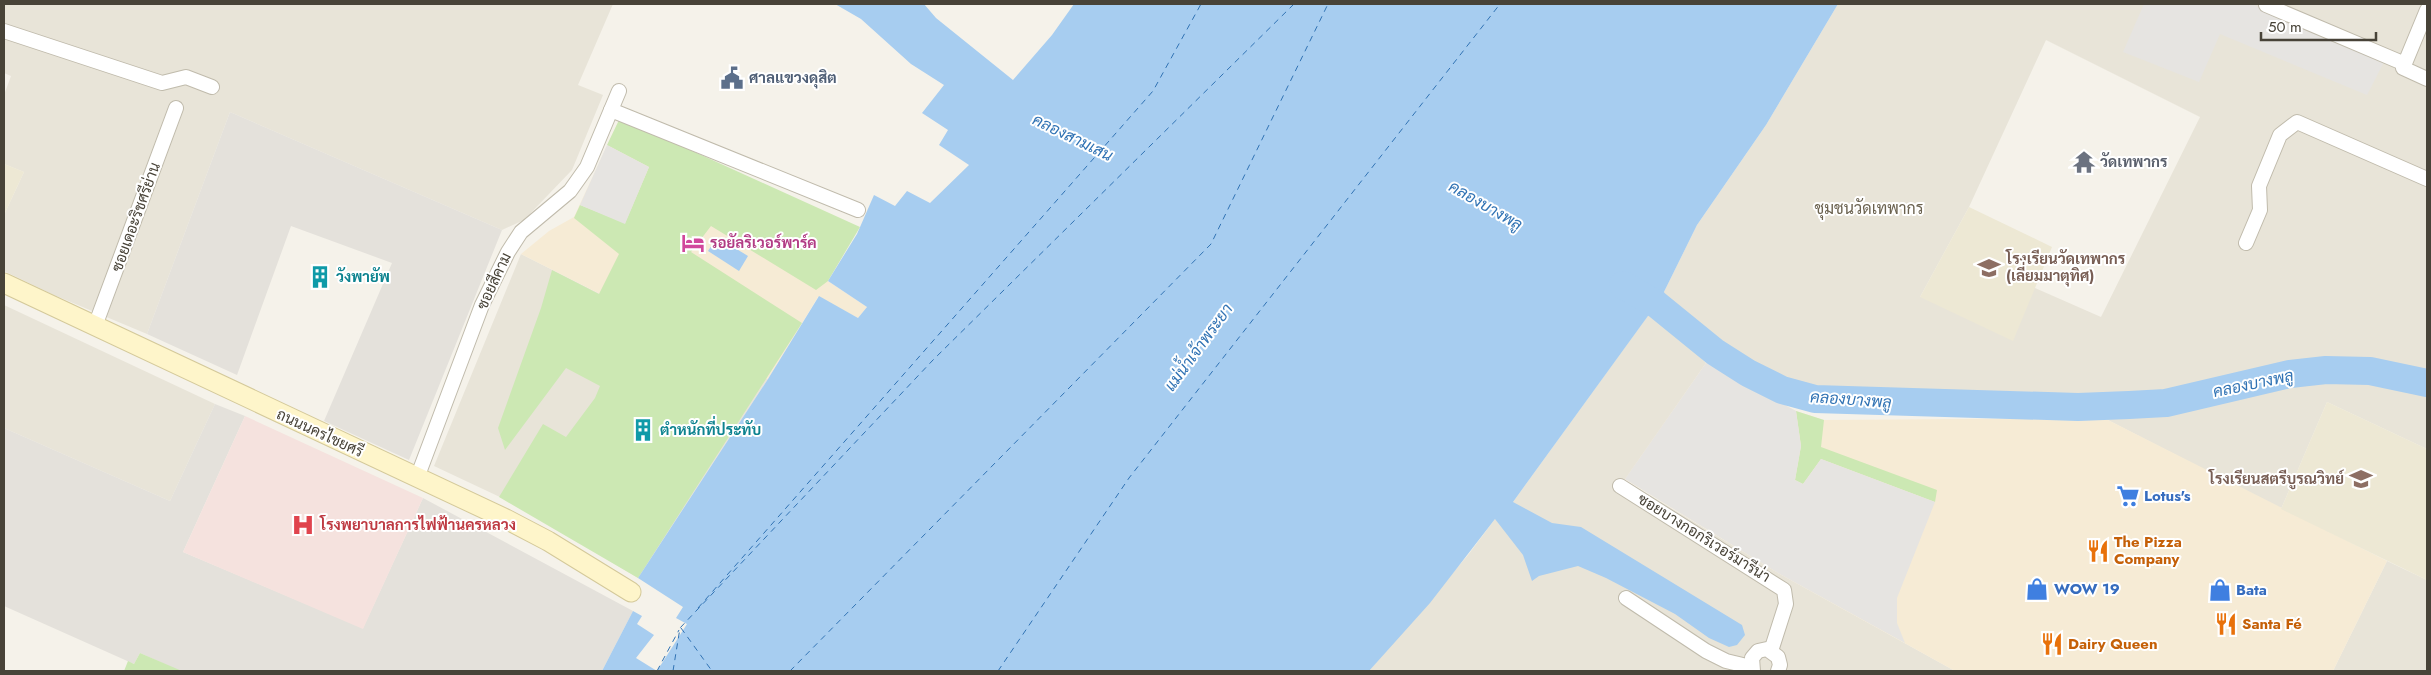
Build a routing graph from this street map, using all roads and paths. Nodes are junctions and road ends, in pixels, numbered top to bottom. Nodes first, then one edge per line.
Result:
1 (2266, 5) edge
2 (2427, 10) edge
3 (4, 31) edge
4 (2405, 64) junction
5 (2427, 78) edge
6 (212, 87) dead end
7 (619, 91) dead end
8 (176, 108) dead end
9 (611, 110) junction
10 (2427, 178) edge
11 (858, 210) dead end
12 (2246, 244) dead end
13 (4, 283) edge
14 (95, 326) junction
15 (417, 478) junction
16 (1620, 486) dead end
17 (631, 592) dead end
18 (1626, 598) dead end
19 (1772, 650) junction
20 (1752, 669) edge
21 (1778, 671) edge

1 - 4 street
2 - 4 street
3 - 6 street
4 - 5 street
7 - 9 street, ซอยสีคาม
8 - 14 street, ซอยเดอะริชศรีย่าน
9 - 11 street
9 - 15 street, ซอยสีคาม
10 - 12 street
13 - 14 street, ถนนนครไชยศรี
14 - 15 street, ถนนนครไชยศรี
15 - 17 street, ถนนนครไชยศรี
16 - 19 street, ซอยบางกอกริเวอร์มารีน่า
18 - 20 street
19 - 20 street
19 - 21 street

